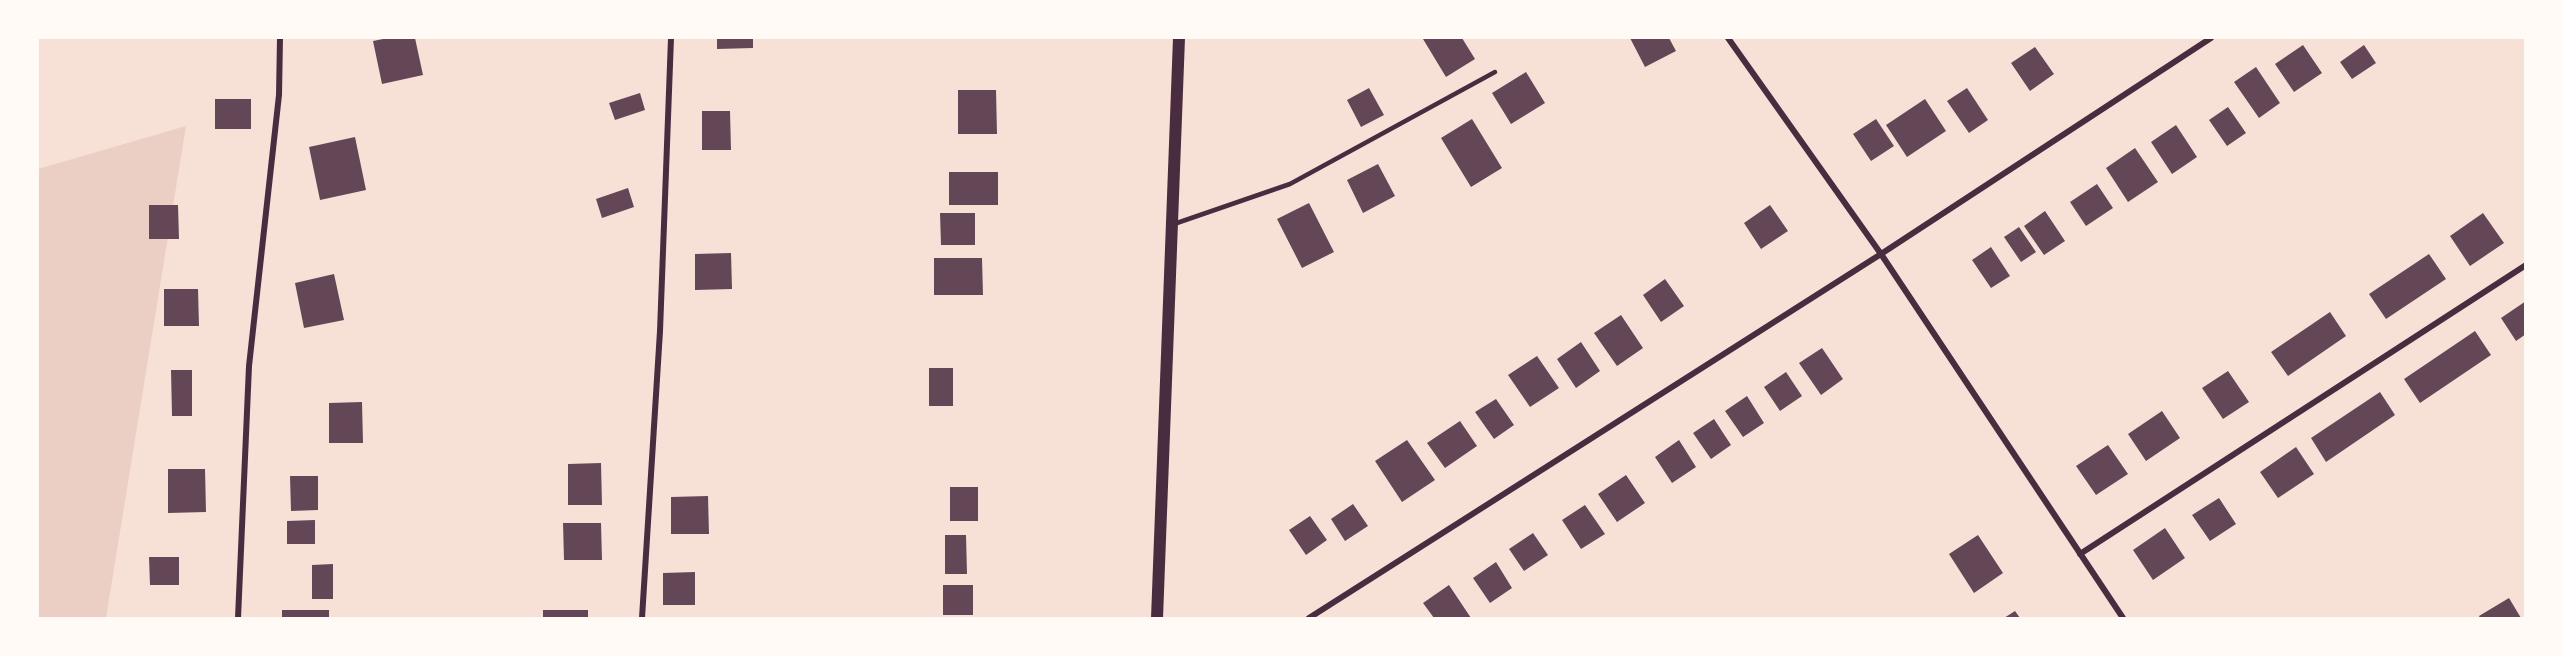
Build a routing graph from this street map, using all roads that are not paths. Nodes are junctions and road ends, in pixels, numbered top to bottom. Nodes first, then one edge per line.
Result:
1 (280, 38) edge
2 (671, 38) edge
3 (1179, 38) edge
4 (1728, 38) edge
5 (2211, 38) edge
6 (1495, 72) dead end
7 (1171, 225) junction
8 (1881, 254) junction
9 (2526, 265) edge
10 (2080, 554) junction
11 (238, 618) edge
12 (642, 618) edge
13 (1157, 618) edge
14 (1309, 618) edge
15 (2123, 618) edge

1 - 11 street
2 - 12 street
3 - 7 main road
4 - 8 street
5 - 8 street
6 - 7 lane
7 - 13 main road
8 - 10 street
8 - 14 street
9 - 10 street
10 - 15 street

